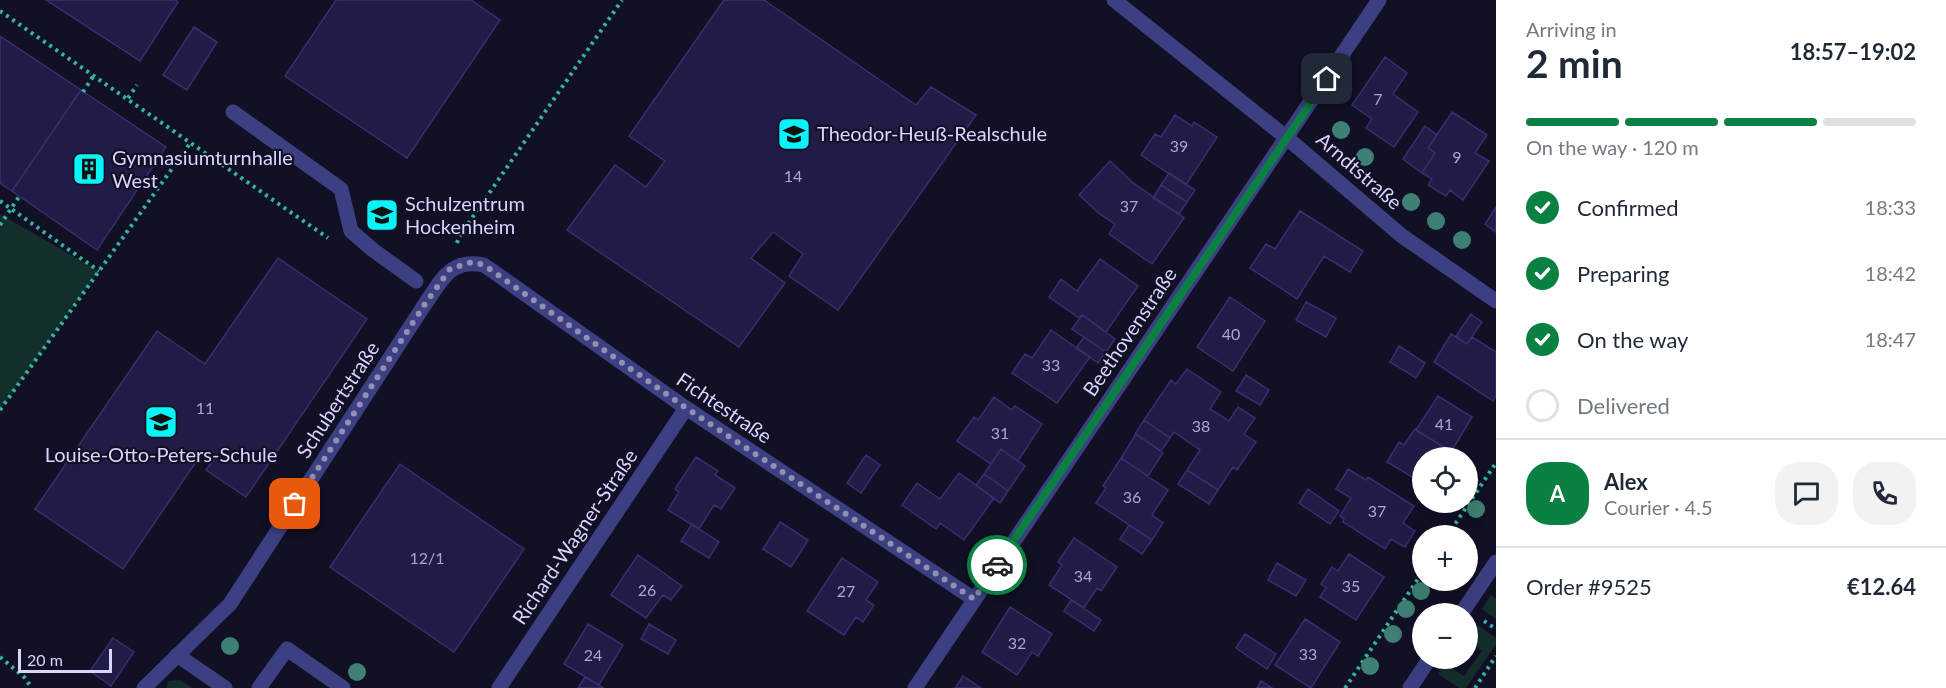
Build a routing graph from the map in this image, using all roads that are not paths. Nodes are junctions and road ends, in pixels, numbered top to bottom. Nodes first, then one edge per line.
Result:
1 (1114, 0) edge
2 (1379, 0) edge
3 (233, 112) dead end
4 (1287, 138) junction
5 (450, 269) joint
6 (416, 281) dead end
7 (1496, 302) edge
8 (686, 408) junction
9 (1496, 562) edge
10 (974, 599) junction
11 (1468, 603) edge
12 (177, 655) junction
13 (1423, 669) edge
14 (144, 688) edge
15 (225, 688) edge
16 (259, 688) edge
17 (343, 688) edge
18 (499, 688) edge
19 (915, 688) edge
20 (1410, 688) edge

1 - 4 street, Arndtstraße
2 - 4 street, Beethovenstraße
3 - 6 street
4 - 7 street, Arndtstraße
4 - 10 street, Beethovenstraße
5 - 8 street, Fichtestraße
5 - 12 street, Schubertstraße
8 - 10 street, Fichtestraße
8 - 18 street, Richard-Wagner-Straße
9 - 11 street
10 - 19 street, Beethovenstraße
12 - 14 street, Schubertstraße
12 - 15 street
13 - 20 street
16 - 17 street

